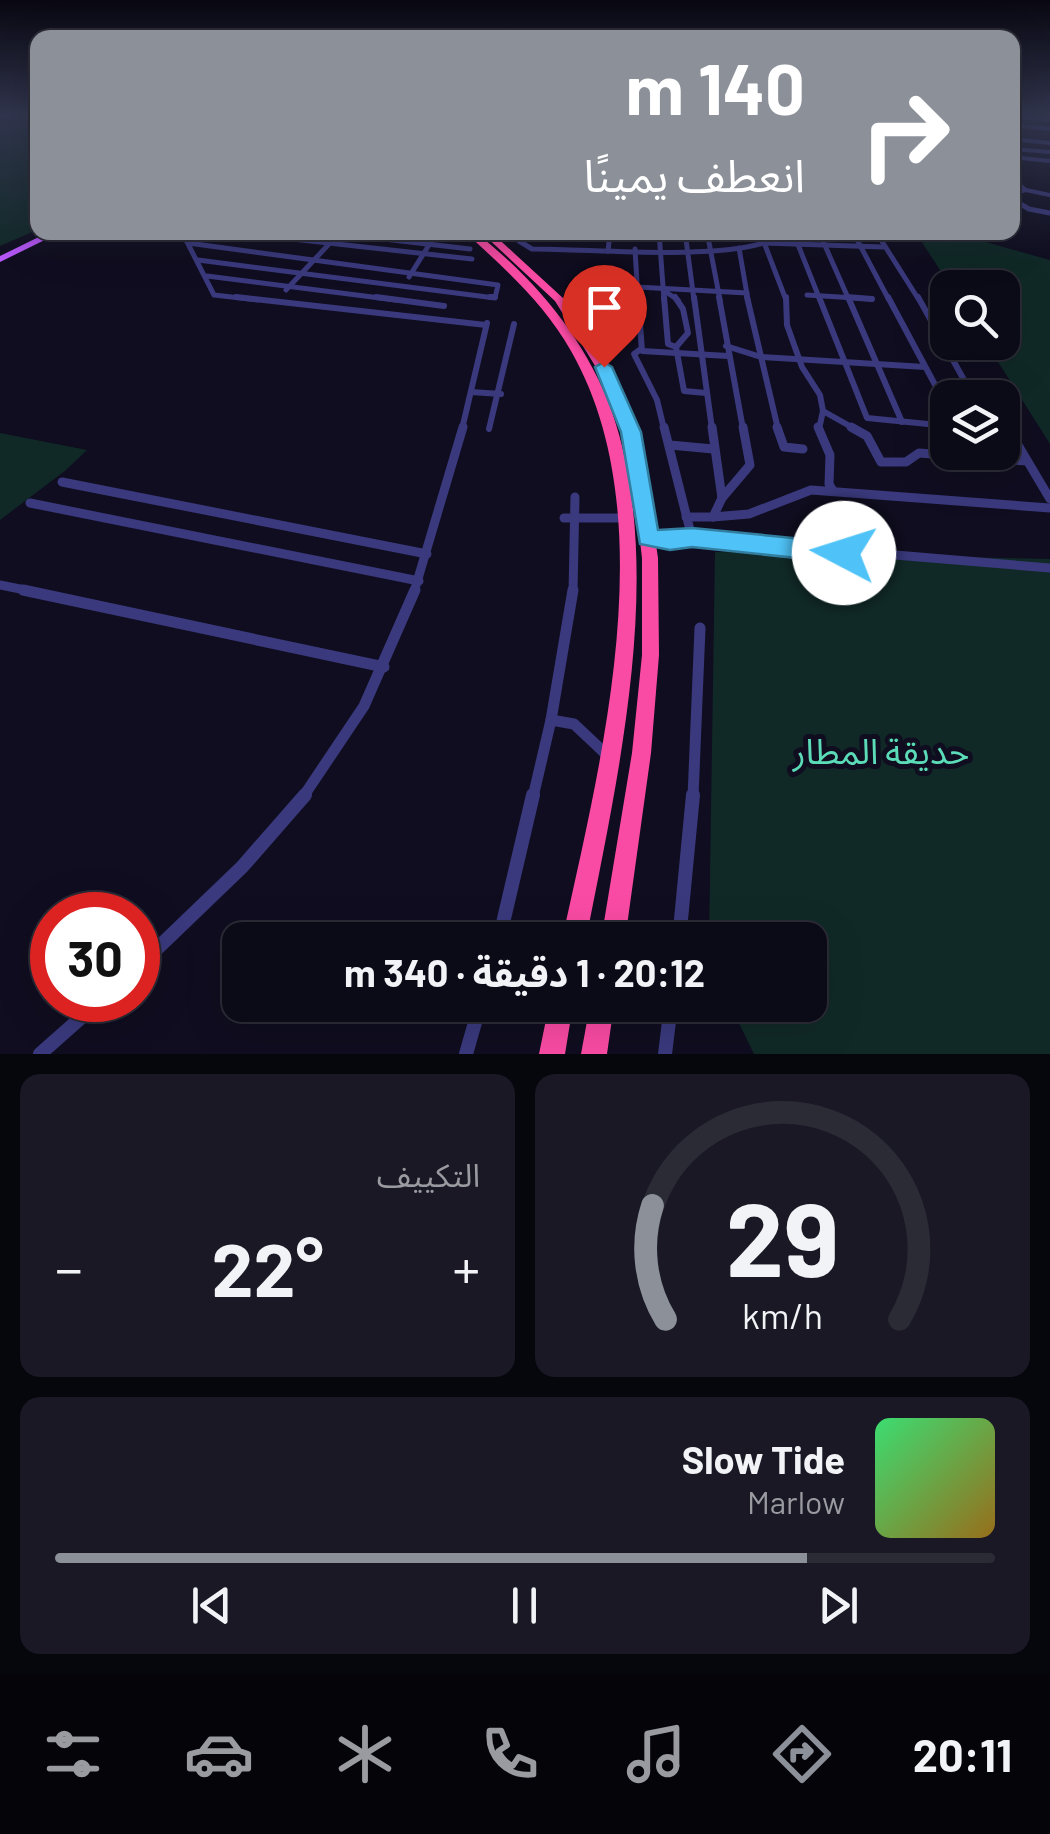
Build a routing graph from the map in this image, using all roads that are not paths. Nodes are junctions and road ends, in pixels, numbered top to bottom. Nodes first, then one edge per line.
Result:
1 (1020, 186) edge
2 (1026, 190) junction
3 (1020, 195) edge
4 (1050, 195) edge
5 (1020, 202) edge
6 (1050, 213) edge
7 (30, 239) edge
8 (37, 240) edge
9 (186, 240) edge
10 (268, 240) edge
11 (305, 240) edge
12 (394, 240) edge
13 (432, 240) edge
14 (494, 240) edge
15 (519, 240) edge
16 (609, 240) edge
17 (659, 240) edge
18 (685, 240) edge
19 (708, 240) edge
20 (763, 240) edge
21 (795, 240) edge
22 (823, 240) edge
23 (844, 240) edge
24 (858, 240) edge
25 (880, 240) edge
26 (469, 241) edge
27 (188, 243) junction
28 (764, 243) junction
29 (329, 244) junction
30 (429, 244) junction
31 (797, 246) junction
32 (861, 246) junction
33 (883, 246) junction
34 (826, 247) junction
35 (848, 247) junction
36 (739, 248) junction
37 (635, 249) junction
38 (660, 249) junction
39 (687, 249) junction
40 (709, 249) junction
41 (608, 251) junction
42 (254, 252) junction
43 (423, 254) junction
44 (0, 255) edge
45 (472, 259) dead end
46 (198, 260) junction
47 (314, 260) junction
48 (302, 273) junction
49 (411, 274) junction
50 (207, 276) junction
51 (403, 286) junction
52 (289, 287) junction
53 (636, 287) junction
54 (666, 290) junction
55 (694, 290) junction
56 (718, 291) junction
57 (747, 294) junction
58 (806, 295) dead end
59 (820, 296) junction
60 (849, 297) junction
61 (393, 299) junction
62 (872, 299) dead end
63 (276, 301) junction
64 (444, 306) dead end
65 (382, 314) junction
66 (514, 324) dead end
67 (726, 346) junction
68 (642, 349) junction
69 (676, 351) junction
70 (703, 355) junction
71 (728, 356) junction
72 (761, 356) junction
73 (844, 360) junction
74 (802, 363) junction
75 (876, 364) junction
76 (925, 367) junction
77 (932, 380) edge
78 (964, 380) edge
79 (471, 392) junction
80 (706, 393) junction
81 (501, 394) junction
82 (822, 411) junction
83 (902, 422) junction
84 (930, 424) edge
85 (489, 430) dead end
86 (670, 445) junction
87 (713, 448) junction
88 (803, 449) dead end
89 (1020, 450) edge
90 (930, 453) edge
91 (1020, 460) edge
92 (1027, 461) junction
93 (62, 482) dead end
94 (833, 490) junction
95 (575, 497) dead end
96 (722, 498) junction
97 (1050, 500) edge
98 (30, 504) dead end
99 (1050, 508) edge
100 (686, 517) junction
101 (713, 517) junction
102 (564, 518) dead end
103 (577, 518) junction
104 (624, 518) junction
105 (648, 537) junction
106 (692, 538) junction
107 (428, 554) junction
108 (1050, 568) edge
109 (418, 581) junction
110 (0, 585) edge
111 (700, 628) dead end
112 (384, 667) junction
113 (551, 720) junction
114 (608, 756) junction
115 (504, 922) edge
116 (577, 922) edge
117 (616, 922) edge
118 (681, 922) edge
119 (160, 944) edge
120 (78, 1022) edge
121 (475, 1022) edge
122 (559, 1022) edge
123 (599, 1022) edge
124 (669, 1022) edge
125 (46, 1052) edge
126 (466, 1054) edge
127 (552, 1054) edge
128 (594, 1054) edge
129 (665, 1054) edge

1 - 2 street
2 - 3 street
2 - 4 street
5 - 6 street
7 - 44 main road
8 - 44 main road
9 - 27 street
10 - 42 street
11 - 29 street
12 - 30 street
13 - 30 street
14 - 105 highway
15 - 41 street
16 - 41 street
17 - 38 street
18 - 39 street
19 - 40 street
20 - 28 street
21 - 31 street
22 - 34 street
23 - 35 street
24 - 32 street
25 - 33 street
26 - 30 street
26 - 104 highway
27 - 42 street
27 - 46 street
28 - 31 street
28 - 36 street
28 - 74 street
29 - 43 street
29 - 47 street
30 - 43 street
31 - 34 street
31 - 59 street
32 - 33 street
32 - 35 street
32 - 76 street
33 - 78 street
34 - 35 street
34 - 60 street
36 - 40 street
36 - 57 street
37 - 38 street
37 - 41 street
37 - 53 street
38 - 39 street
38 - 54 street
39 - 40 street
39 - 55 street
40 - 56 street
42 - 47 street
43 - 45 street
43 - 49 street
46 - 48 street
46 - 50 street
47 - 48 street
47 - 49 street
48 - 51 street
48 - 52 street
49 - 51 street
49 - 51 street
50 - 52 street
50 - 63 street
51 - 61 street
52 - 61 street
52 - 63 street
53 - 54 street
53 - 68 street
54 - 55 street
54 - 69 street
54 - 69 street
55 - 56 street
55 - 70 street
56 - 57 street
56 - 67 street
57 - 72 street
58 - 59 street
59 - 60 street
59 - 73 street
60 - 62 street
60 - 75 street
61 - 64 street
61 - 65 street
63 - 65 street
65 - 79 street
66 - 81 street
67 - 71 street
67 - 72 street
68 - 69 street
68 - 86 street
69 - 70 street
69 - 80 street
70 - 71 street
70 - 80 street
71 - 96 street
72 - 74 street
72 - 88 street
73 - 74 street
73 - 75 street
73 - 83 street
74 - 82 street
75 - 76 street
75 - 83 street
76 - 77 street
79 - 81 street
79 - 107 street
80 - 87 street
81 - 85 street
82 - 90 street
82 - 94 street
83 - 84 street
86 - 87 street
86 - 100 street
87 - 96 street
89 - 92 street
91 - 92 street
92 - 97 street
93 - 107 street
94 - 99 street
94 - 101 street
95 - 103 street
96 - 101 street
98 - 109 street
100 - 101 street
100 - 106 street
102 - 103 street
103 - 104 street
103 - 113 street
104 - 114 highway
105 - 106 street
105 - 117 highway
106 - 108 street
107 - 109 street
109 - 112 street
110 - 112 street
111 - 118 street
112 - 119 street
113 - 114 street
113 - 115 street
114 - 116 highway
120 - 125 street
121 - 126 street
122 - 127 highway
123 - 128 highway
124 - 129 street

